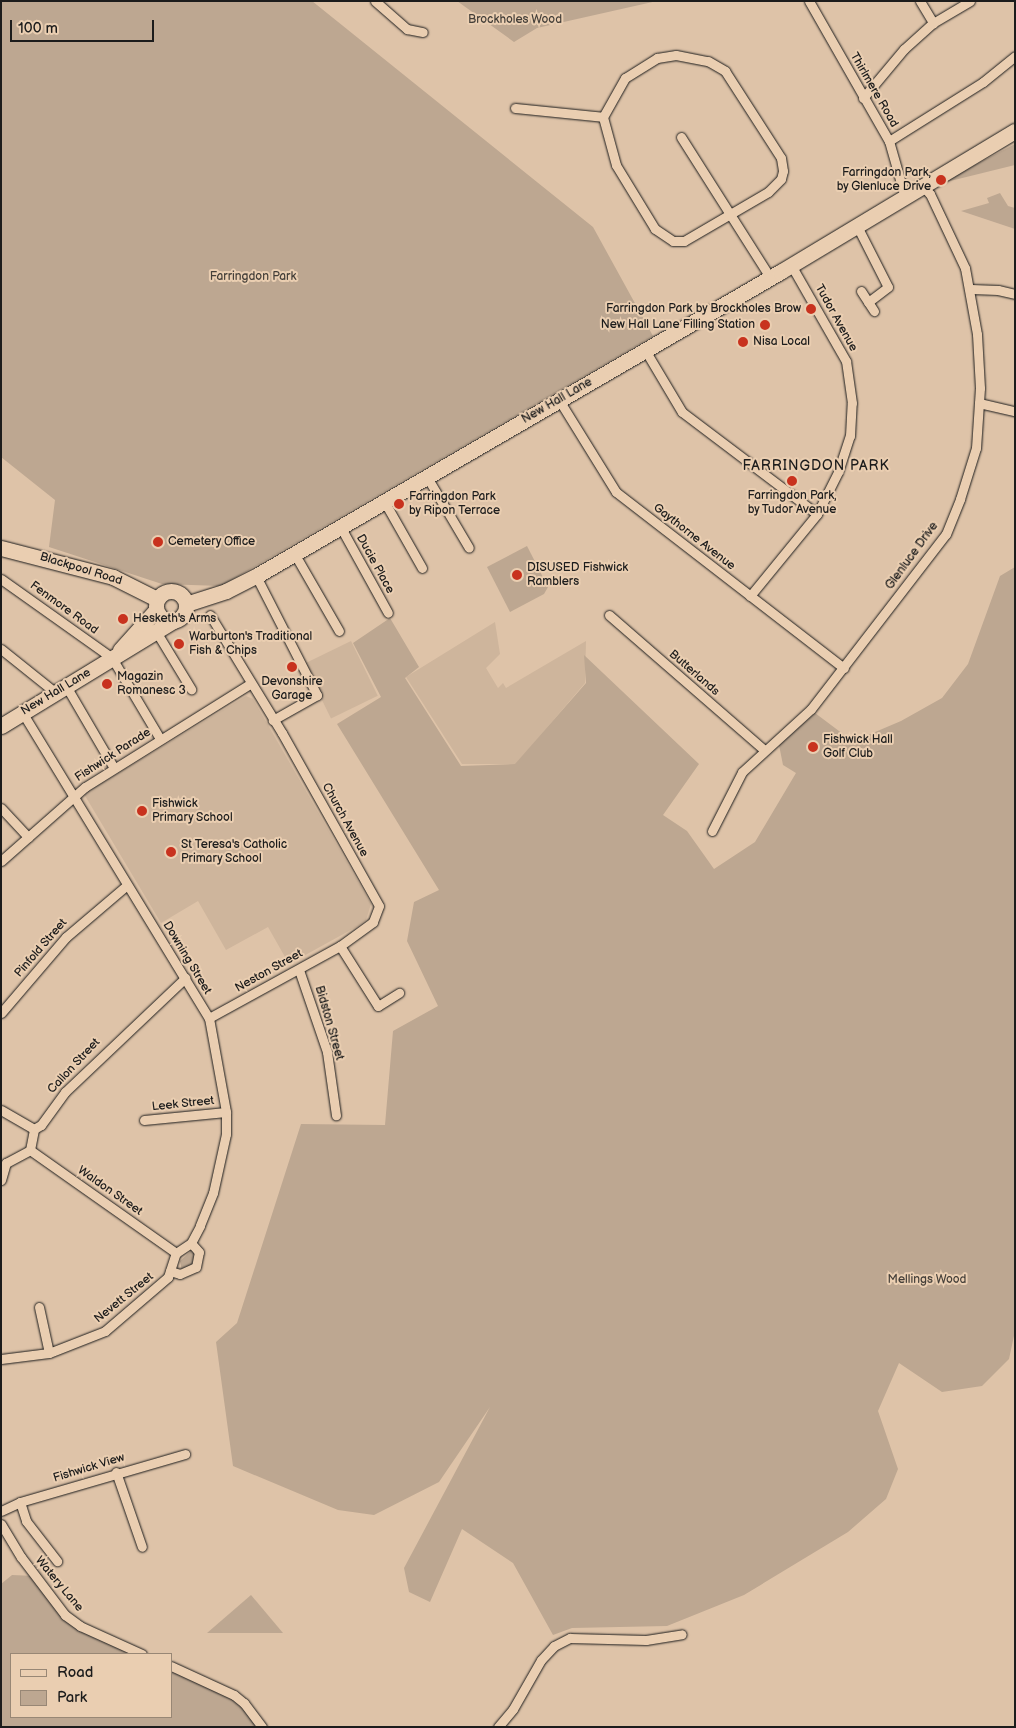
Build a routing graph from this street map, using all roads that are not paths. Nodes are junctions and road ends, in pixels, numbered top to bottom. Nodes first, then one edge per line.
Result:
1 (375, 1) edge
2 (809, 1) edge
3 (920, 1) edge
4 (970, 1) edge
5 (933, 23) junction
6 (423, 32) dead end
7 (1015, 56) edge
8 (863, 98) junction
9 (514, 108) dead end
10 (603, 116) junction
11 (1015, 131) edge
12 (682, 137) dead end
13 (889, 141) junction
14 (923, 186) junction
15 (905, 197) junction
16 (729, 215) junction
17 (857, 226) junction
18 (792, 265) junction
19 (770, 277) junction
20 (971, 289) junction
21 (861, 291) dead end
22 (1015, 294) edge
23 (868, 302) junction
24 (874, 311) dead end
25 (645, 350) junction
26 (559, 400) junction
27 (979, 403) junction
28 (1015, 411) edge
29 (427, 476) junction
30 (384, 501) junction
31 (817, 514) junction
32 (340, 526) junction
33 (1, 548) edge
34 (469, 548) dead end
35 (294, 553) junction
36 (422, 568) dead end
37 (256, 576) junction
38 (1, 578) edge
39 (750, 596) junction
40 (186, 604) junction
41 (161, 612) junction
42 (388, 613) dead end
43 (210, 615) dead end
44 (609, 615) dead end
45 (339, 631) dead end
46 (157, 633) junction
47 (1, 649) edge
48 (112, 658) junction
49 (844, 668) junction
50 (250, 684) junction
51 (191, 689) dead end
52 (61, 690) junction
53 (22, 712) junction
54 (273, 720) junction
55 (2, 724) edge
56 (160, 739) junction
57 (763, 749) junction
58 (114, 768) junction
59 (74, 796) junction
60 (1, 808) edge
61 (712, 831) dead end
62 (28, 837) junction
63 (1, 861) edge
64 (127, 885) junction
65 (340, 946) junction
66 (299, 970) junction
67 (185, 978) junction
68 (399, 993) dead end
69 (1, 1013) edge
70 (209, 1018) junction
71 (1, 1110) edge
72 (226, 1112) junction
73 (336, 1115) dead end
74 (144, 1120) dead end
75 (34, 1129) junction
76 (30, 1150) junction
77 (4, 1161) edge
78 (1, 1180) edge
79 (191, 1243) junction
80 (176, 1253) junction
81 (170, 1271) junction
82 (39, 1308) dead end
83 (49, 1354) junction
84 (1, 1359) edge
85 (185, 1454) dead end
86 (116, 1472) junction
87 (20, 1502) junction
88 (1, 1511) edge
89 (1, 1524) edge
90 (142, 1547) dead end
91 (57, 1561) dead end
92 (682, 1634) dead end
93 (140, 1653) edge
94 (172, 1666) edge
95 (262, 1727) edge
96 (498, 1727) edge

1 - 6 street
2 - 8 street, Thirlmere Road
3 - 5 street
4 - 5 street
5 - 8 street
7 - 13 street
8 - 13 street, Thirlmere Road
9 - 10 street
10 - 16 street
10 - 16 street
11 - 14 highway, New Hall Lane
12 - 16 street
13 - 15 street, Thirlmere Road
14 - 15 highway, New Hall Lane
14 - 20 street, Glenluce Drive
15 - 17 highway, New Hall Lane
16 - 19 street
17 - 18 highway, New Hall Lane
17 - 23 street
18 - 19 highway, New Hall Lane
18 - 31 street, Tudor Avenue
19 - 25 highway, New Hall Lane
20 - 22 street
20 - 27 street, Glenluce Drive
21 - 23 street
23 - 24 street
25 - 26 highway, New Hall Lane
25 - 31 street
26 - 29 highway, New Hall Lane
26 - 39 street, Gaythorne Avenue
27 - 28 street
27 - 49 street, Glenluce Drive
29 - 30 highway, New Hall Lane
29 - 34 street
30 - 32 highway, New Hall Lane
30 - 36 street
31 - 39 street, Tudor Avenue
32 - 35 highway, New Hall Lane
32 - 42 street, Ducie Place
33 - 41 highway, Blackpool Road
35 - 37 highway, New Hall Lane
35 - 45 street
37 - 40 highway, New Hall Lane
37 - 54 street
38 - 48 street, Fenmore Road
39 - 49 street, Gaythorne Avenue
40 - 41 highway, New Hall Lane
40 - 41 highway
41 - 46 highway
41 - 48 highway, New Hall Lane
43 - 50 street, Church Avenue
44 - 57 street, Butterlands
46 - 48 highway, New Hall Lane
46 - 51 street
47 - 52 street
48 - 52 highway, New Hall Lane
48 - 56 street
49 - 57 street, Glenluce Drive
50 - 54 street, Church Avenue
50 - 56 street, Fishwick Parade
52 - 53 highway, New Hall Lane
52 - 58 street
53 - 55 highway, New Hall Lane
53 - 59 street, Downing Street
54 - 65 street, Church Avenue
56 - 58 street, Fishwick Parade
57 - 61 street, Glenluce Drive
58 - 59 street, Fishwick Parade
59 - 62 street, Fishwick Parade
59 - 64 street, Downing Street
60 - 62 street
62 - 63 street, Fishwick Parade
64 - 67 street, Downing Street
64 - 69 street, Pinfold Street
65 - 66 street, Neston Street
65 - 68 street
66 - 70 street, Neston Street
66 - 73 street, Bidston Street
67 - 70 street, Downing Street
67 - 75 street, Callon Street
70 - 72 street, Downing Street
71 - 75 street
72 - 74 street, Leek Street
72 - 79 street, Downing Street
75 - 76 street
76 - 77 street
76 - 80 street, Waldon Street
77 - 78 street
79 - 80 street
79 - 81 street, Nevett Street
80 - 81 street, Nevett Street
81 - 83 street, Nevett Street
82 - 83 street
83 - 84 street, Nevett Street
85 - 86 street, Fishwick View
86 - 87 street, Fishwick View
86 - 90 street
87 - 88 street, Fishwick View
87 - 91 street
89 - 93 street, Watery Lane
92 - 96 street
94 - 95 street

